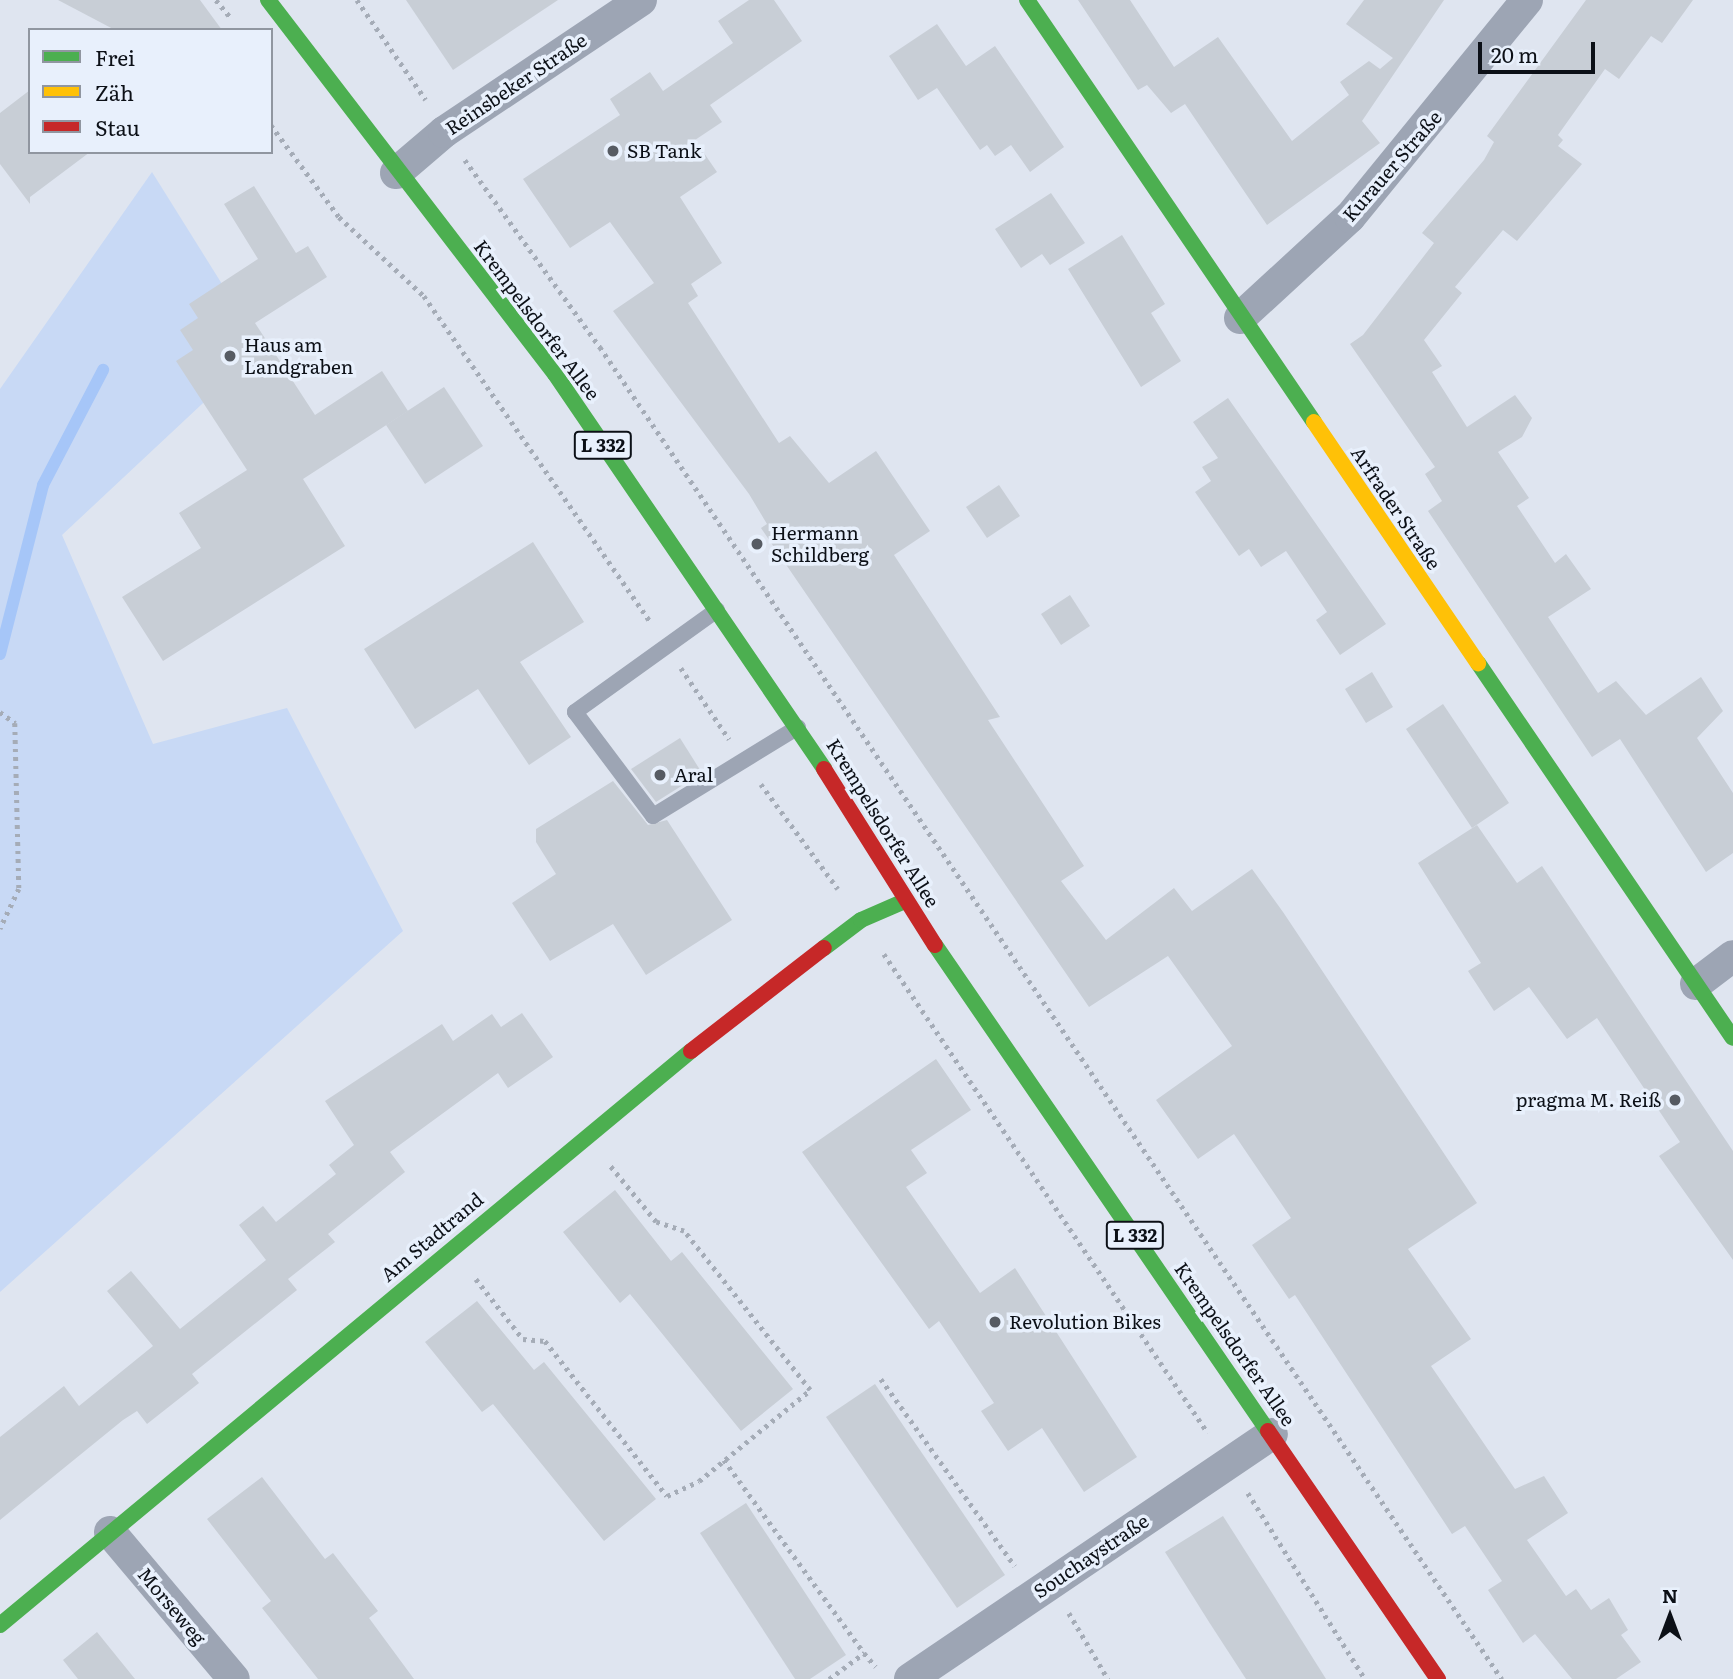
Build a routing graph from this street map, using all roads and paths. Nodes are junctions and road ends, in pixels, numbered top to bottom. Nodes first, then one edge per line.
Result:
1 (216, 0) edge
2 (357, 0) edge
3 (640, 0) edge
4 (1027, 0) edge
5 (1527, 0) edge
6 (270, 2) edge
7 (238, 28) edge
8 (273, 128) edge
9 (444, 132) junction
10 (396, 173) junction
11 (1240, 318) junction
12 (717, 610) junction
13 (666, 646) junction
14 (0, 712) edge
15 (797, 727) junction
16 (743, 760) junction
17 (905, 901) junction
18 (861, 920) junction
19 (0, 929) edge
20 (1733, 956) edge
21 (1696, 984) junction
22 (1733, 1038) edge
23 (586, 1137) junction
24 (452, 1248) junction
25 (881, 1379) dead end
26 (1272, 1434) junction
27 (724, 1460) junction
28 (1228, 1463) junction
29 (110, 1532) junction
30 (1043, 1588) junction
31 (0, 1625) edge
32 (864, 1653) junction
33 (879, 1671) dead end
34 (234, 1679) edge
35 (829, 1679) edge
36 (910, 1679) edge
37 (1108, 1679) edge
38 (1365, 1679) edge
39 (1438, 1679) edge
40 (1502, 1679) edge

1 - 7 path
2 - 9 path
3 - 9 street, Reinsbeker Straße
4 - 11 street, Arfrader Straße
5 - 11 street, Kurauer Straße
6 - 10 street, Krempelsdorfer Allee / L 332
8 - 13 path
9 - 10 street, Reinsbeker Straße
9 - 40 path
10 - 12 street, Krempelsdorfer Allee / L 332
11 - 21 street, Arfrader Straße
12 - 13 lane
12 - 15 street, Krempelsdorfer Allee / L 332
13 - 16 path
13 - 16 lane
14 - 19 path
15 - 16 lane
15 - 17 street, Krempelsdorfer Allee / L 332
16 - 18 path
17 - 18 street, Am Stadtrand
17 - 26 street, Krempelsdorfer Allee / L 332
18 - 23 street, Am Stadtrand
18 - 28 path
20 - 21 street
21 - 22 street, Arfrader Straße
23 - 24 street, Am Stadtrand
23 - 27 path
24 - 27 path
24 - 29 street, Am Stadtrand
25 - 30 path
26 - 28 street, Souchaystraße
26 - 39 street, Krempelsdorfer Allee / L 332
27 - 32 path
28 - 30 street, Souchaystraße
28 - 38 path
29 - 31 street, Am Stadtrand
29 - 34 street, Morseweg
30 - 36 street, Souchaystraße
30 - 37 path
32 - 33 path
32 - 35 path

